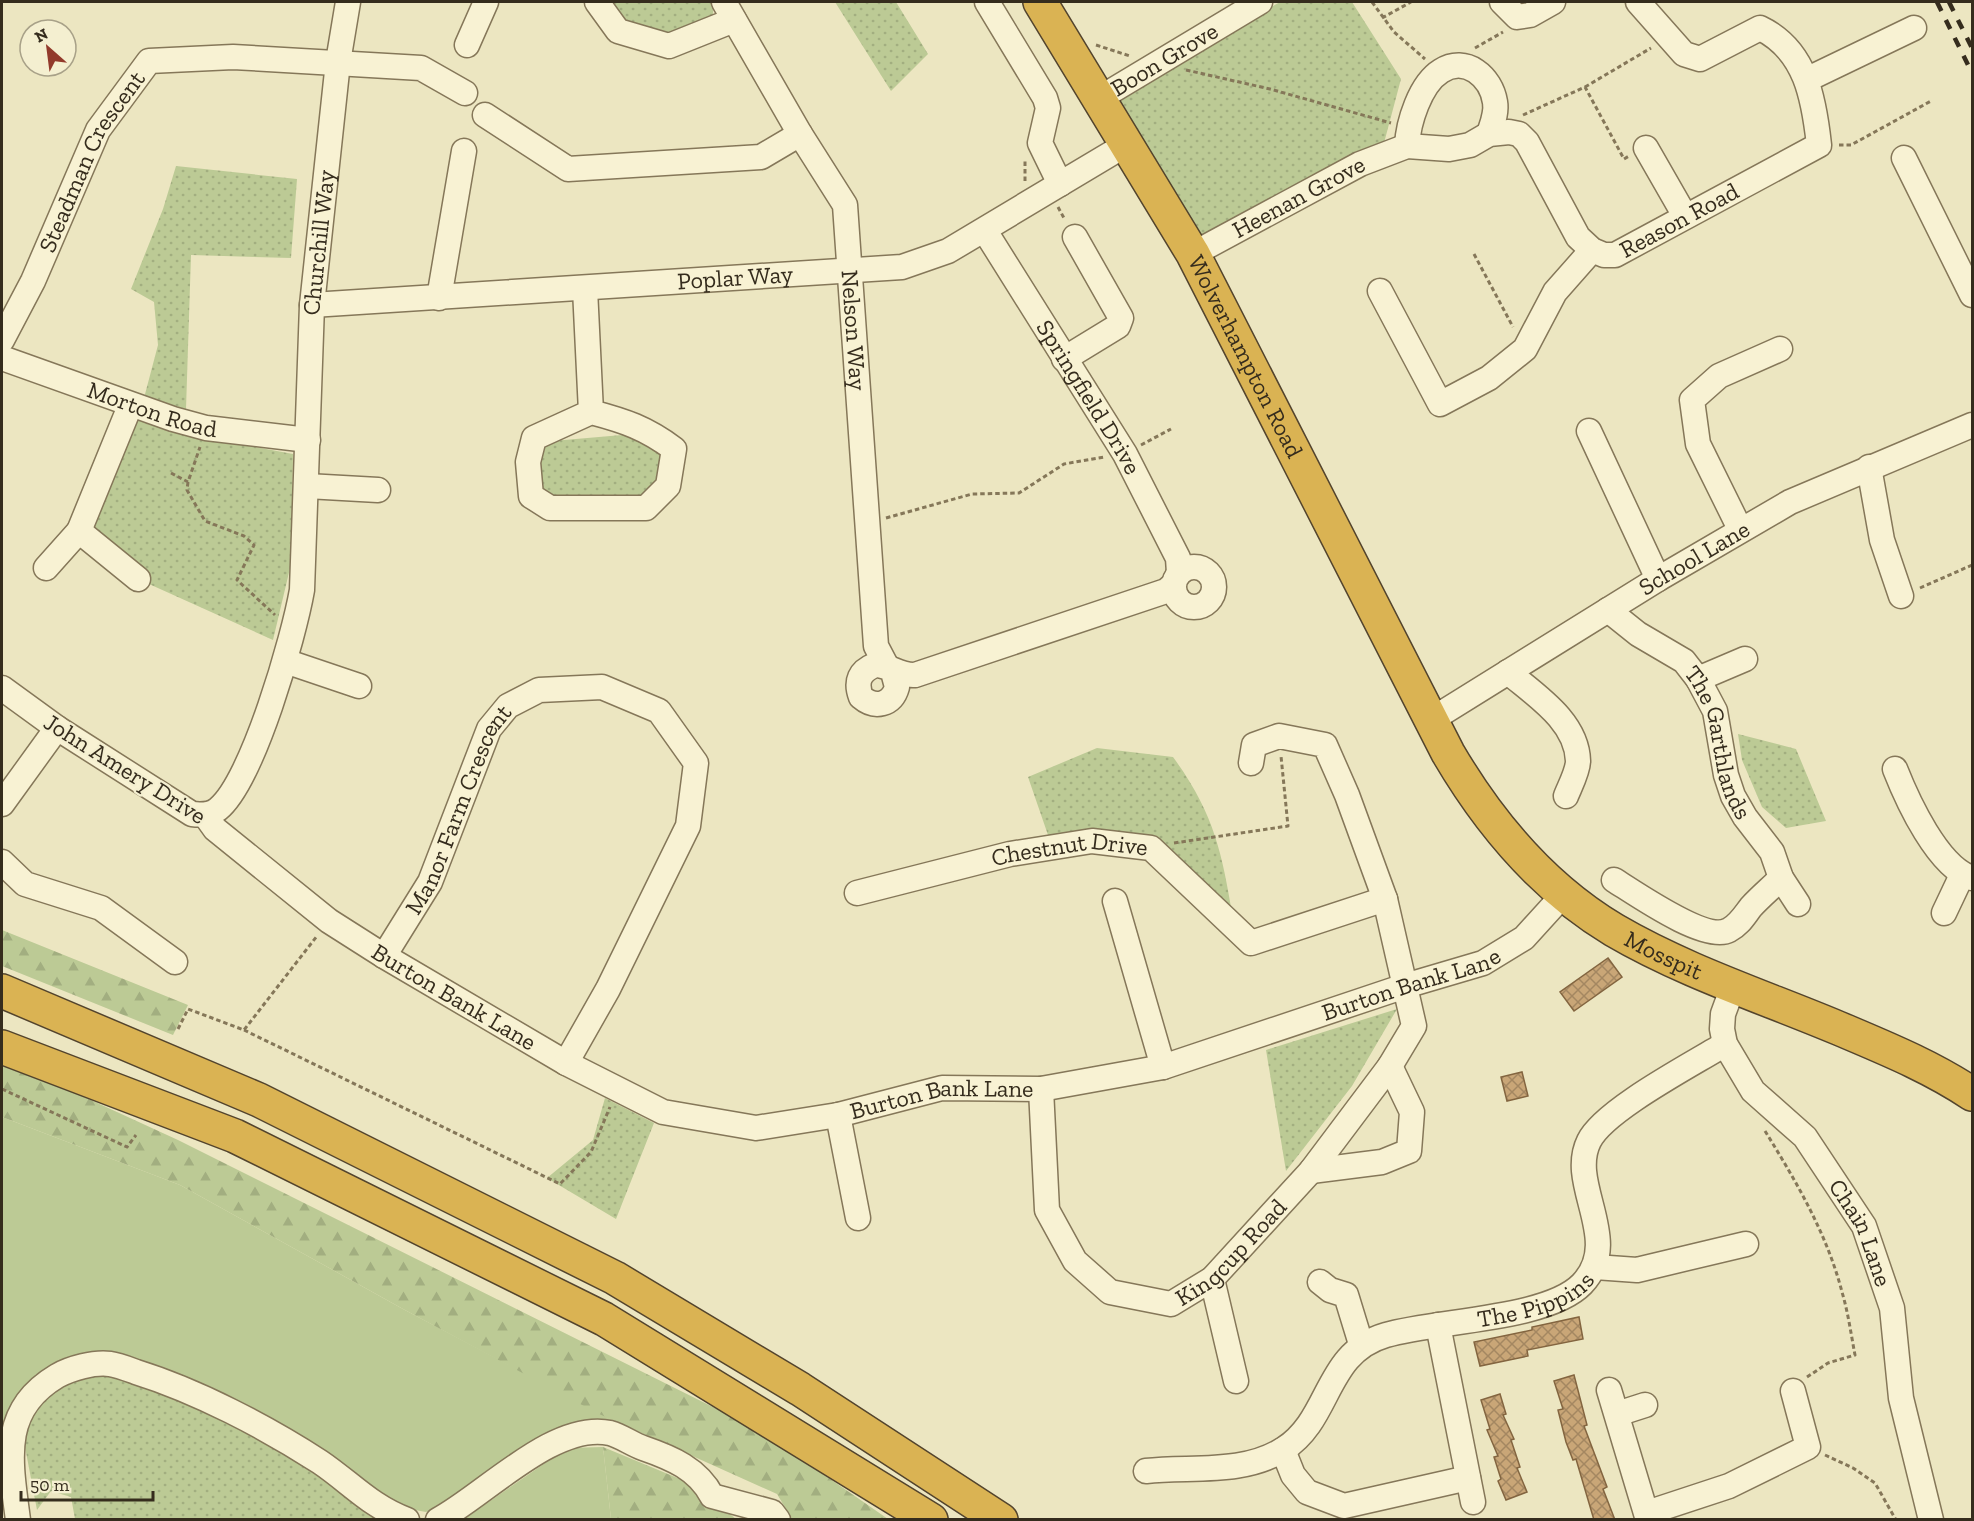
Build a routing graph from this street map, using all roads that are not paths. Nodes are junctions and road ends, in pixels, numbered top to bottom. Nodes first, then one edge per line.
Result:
1 (348, 2) edge
2 (486, 2) edge
3 (597, 2) edge
4 (987, 2) edge
5 (1040, 2) edge
6 (1260, 2) edge
7 (1553, 2) edge
8 (1638, 2) edge
9 (1510, 9) edge
10 (729, 11) edge
11 (1914, 28) dead end
12 (467, 45) dead end
13 (338, 62) junction
14 (1808, 79) junction
15 (465, 93) dead end
16 (1100, 98) junction
17 (485, 115) dead end
18 (800, 134) junction
19 (1489, 134) junction
20 (1407, 136) junction
21 (1127, 144) junction
22 (1646, 148) road end
23 (464, 151) dead end
24 (1904, 158) dead end
25 (1055, 188) junction
26 (1686, 216) junction
27 (985, 231) junction
28 (1075, 237) road end
29 (1592, 250) junction
30 (1193, 254) junction
31 (850, 272) junction
32 (585, 289) junction
33 (1380, 291) dead end
34 (1972, 295) edge
35 (439, 298) junction
36 (312, 305) junction
37 (2, 340) edge
38 (1780, 349) dead end
39 (2, 358) edge
40 (1064, 359) junction
41 (130, 406) junction
42 (591, 412) junction
43 (1972, 425) edge
44 (1589, 431) dead end
45 (308, 440) junction
46 (1869, 467) junction
47 (307, 486) junction
48 (378, 490) dead end
49 (1740, 529) junction
50 (78, 531) junction
51 (46, 568) dead end
52 (138, 579) dead end
53 (1658, 579) junction
54 (1901, 596) road end
55 (1608, 610) junction
56 (1745, 658) dead end
57 (285, 661) junction
58 (890, 669) joint
59 (1508, 672) junction
60 (1698, 679) junction
61 (359, 686) dead end
62 (2, 688) edge
63 (1431, 720) junction
64 (57, 728) junction
65 (1251, 763) dead end
66 (1895, 769) dead end
67 (1566, 796) dead end
68 (2, 804) edge
69 (205, 815) junction
70 (2, 862) edge
71 (1967, 877) edge
72 (1781, 878) junction
73 (1614, 880) dead end
74 (857, 893) dead end
75 (1564, 894) junction
76 (1384, 899) junction
77 (1115, 901) dead end
78 (1798, 904) dead end
79 (1944, 913) dead end
80 (329, 921) joint
81 (384, 956) junction
82 (175, 962) dead end
83 (1734, 984) junction
84 (1405, 986) junction
85 (2, 991) edge
86 (1725, 1044) junction
87 (2, 1047) edge
88 (566, 1063) junction
89 (1390, 1066) junction
90 (1163, 1067) junction
91 (1041, 1089) junction
92 (1972, 1094) edge
93 (838, 1115) junction
94 (1311, 1171) junction
95 (858, 1218) dead end
96 (1746, 1244) dead end
97 (1595, 1267) junction
98 (1212, 1280) junction
99 (1320, 1282) dead end
100 (1438, 1325) junction
101 (1361, 1344) junction
102 (1236, 1381) dead end
103 (1610, 1390) dead end
104 (1793, 1390) road end
105 (1645, 1405) dead end
106 (1617, 1414) junction
107 (1283, 1450) junction
108 (1146, 1471) dead end
109 (1468, 1478) junction
110 (1473, 1502) dead end
111 (1647, 1516) edge
112 (18, 1520) edge
113 (406, 1520) edge
114 (438, 1520) edge
115 (777, 1520) edge
116 (931, 1520) edge
117 (1001, 1520) edge
118 (1931, 1520) edge

1 - 13 street, Churchill Way
2 - 12 street
3 - 10 street, Nelson Way
4 - 25 street
5 - 16 highway, Wolverhampton Road
6 - 16 street, Boon Grove
7 - 9 street
8 - 14 street
10 - 18 street, Nelson Way
11 - 14 street
13 - 15 street
13 - 36 street, Churchill Way
13 - 37 street, Steadman Crescent
14 - 26 street, Reason Road
16 - 21 highway, Wolverhampton Road
17 - 18 street
18 - 31 street, Nelson Way
19 - 20 street, Heenan Grove
19 - 20 street
19 - 29 street
20 - 30 street, Heenan Grove
21 - 25 street, Poplar Way
21 - 30 highway, Wolverhampton Road
22 - 26 street
23 - 35 street
24 - 34 street
25 - 27 street, Poplar Way
26 - 29 street, Reason Road
27 - 31 street, Poplar Way
27 - 40 street, Springfield Drive
28 - 40 street
29 - 33 street, Reason Road
30 - 63 highway, Wolverhampton Road
31 - 32 street, Poplar Way
31 - 58 street, Nelson Way
32 - 35 street, Poplar Way
32 - 42 street
35 - 36 street, Poplar Way
36 - 45 street, Churchill Way
38 - 49 street
39 - 41 street, Morton Road
40 - 58 street, Springfield Drive
41 - 45 street, Morton Road
41 - 50 street
42 - 42 street
43 - 46 street, School Lane
44 - 53 street
45 - 47 street, Churchill Way
46 - 49 street, School Lane
46 - 54 street
47 - 48 street
47 - 57 street, Churchill Way
49 - 53 street, School Lane
50 - 51 street
50 - 52 street
53 - 55 street, School Lane
55 - 59 street, School Lane
55 - 60 street, The Garthlands
56 - 60 street
57 - 61 street
57 - 69 street, Churchill Way
59 - 63 street, School Lane
59 - 67 street
60 - 72 street, The Garthlands
62 - 64 street, John Amery Drive
63 - 75 highway, Mosspit
64 - 68 street
64 - 69 street, John Amery Drive
65 - 76 street, Kingcup Road
66 - 71 street
69 - 80 street, John Amery Drive
70 - 82 street
71 - 79 street
72 - 73 street
72 - 78 street, The Garthlands
74 - 76 street, Chestnut Drive
75 - 83 highway, Mosspit
75 - 84 street, Burton Bank Lane
76 - 84 street, Kingcup Road
77 - 90 street
80 - 81 street, Burton Bank Lane
81 - 88 street, Burton Bank Lane
81 - 88 street, Manor Farm Crescent
83 - 86 street, Chain Lane
83 - 92 highway, Mosspit
84 - 89 street, Kingcup Road
84 - 90 street, Burton Bank Lane
85 - 117 highway
86 - 97 street, The Pippins
86 - 118 street, Chain Lane
87 - 116 highway
88 - 93 street, Burton Bank Lane
89 - 94 street, Kingcup Road
89 - 94 street
90 - 91 street, Burton Bank Lane
91 - 93 street, Burton Bank Lane
91 - 98 street, Kingcup Road
93 - 95 street
94 - 98 street, Kingcup Road
96 - 97 street
97 - 100 street, The Pippins
98 - 102 street
99 - 101 street
100 - 101 street, The Pippins
100 - 109 street
101 - 107 street, The Pippins
103 - 106 street
104 - 111 street
105 - 106 street
106 - 111 street
107 - 108 street, The Pippins
107 - 109 street
109 - 110 street
112 - 113 street
114 - 115 street

